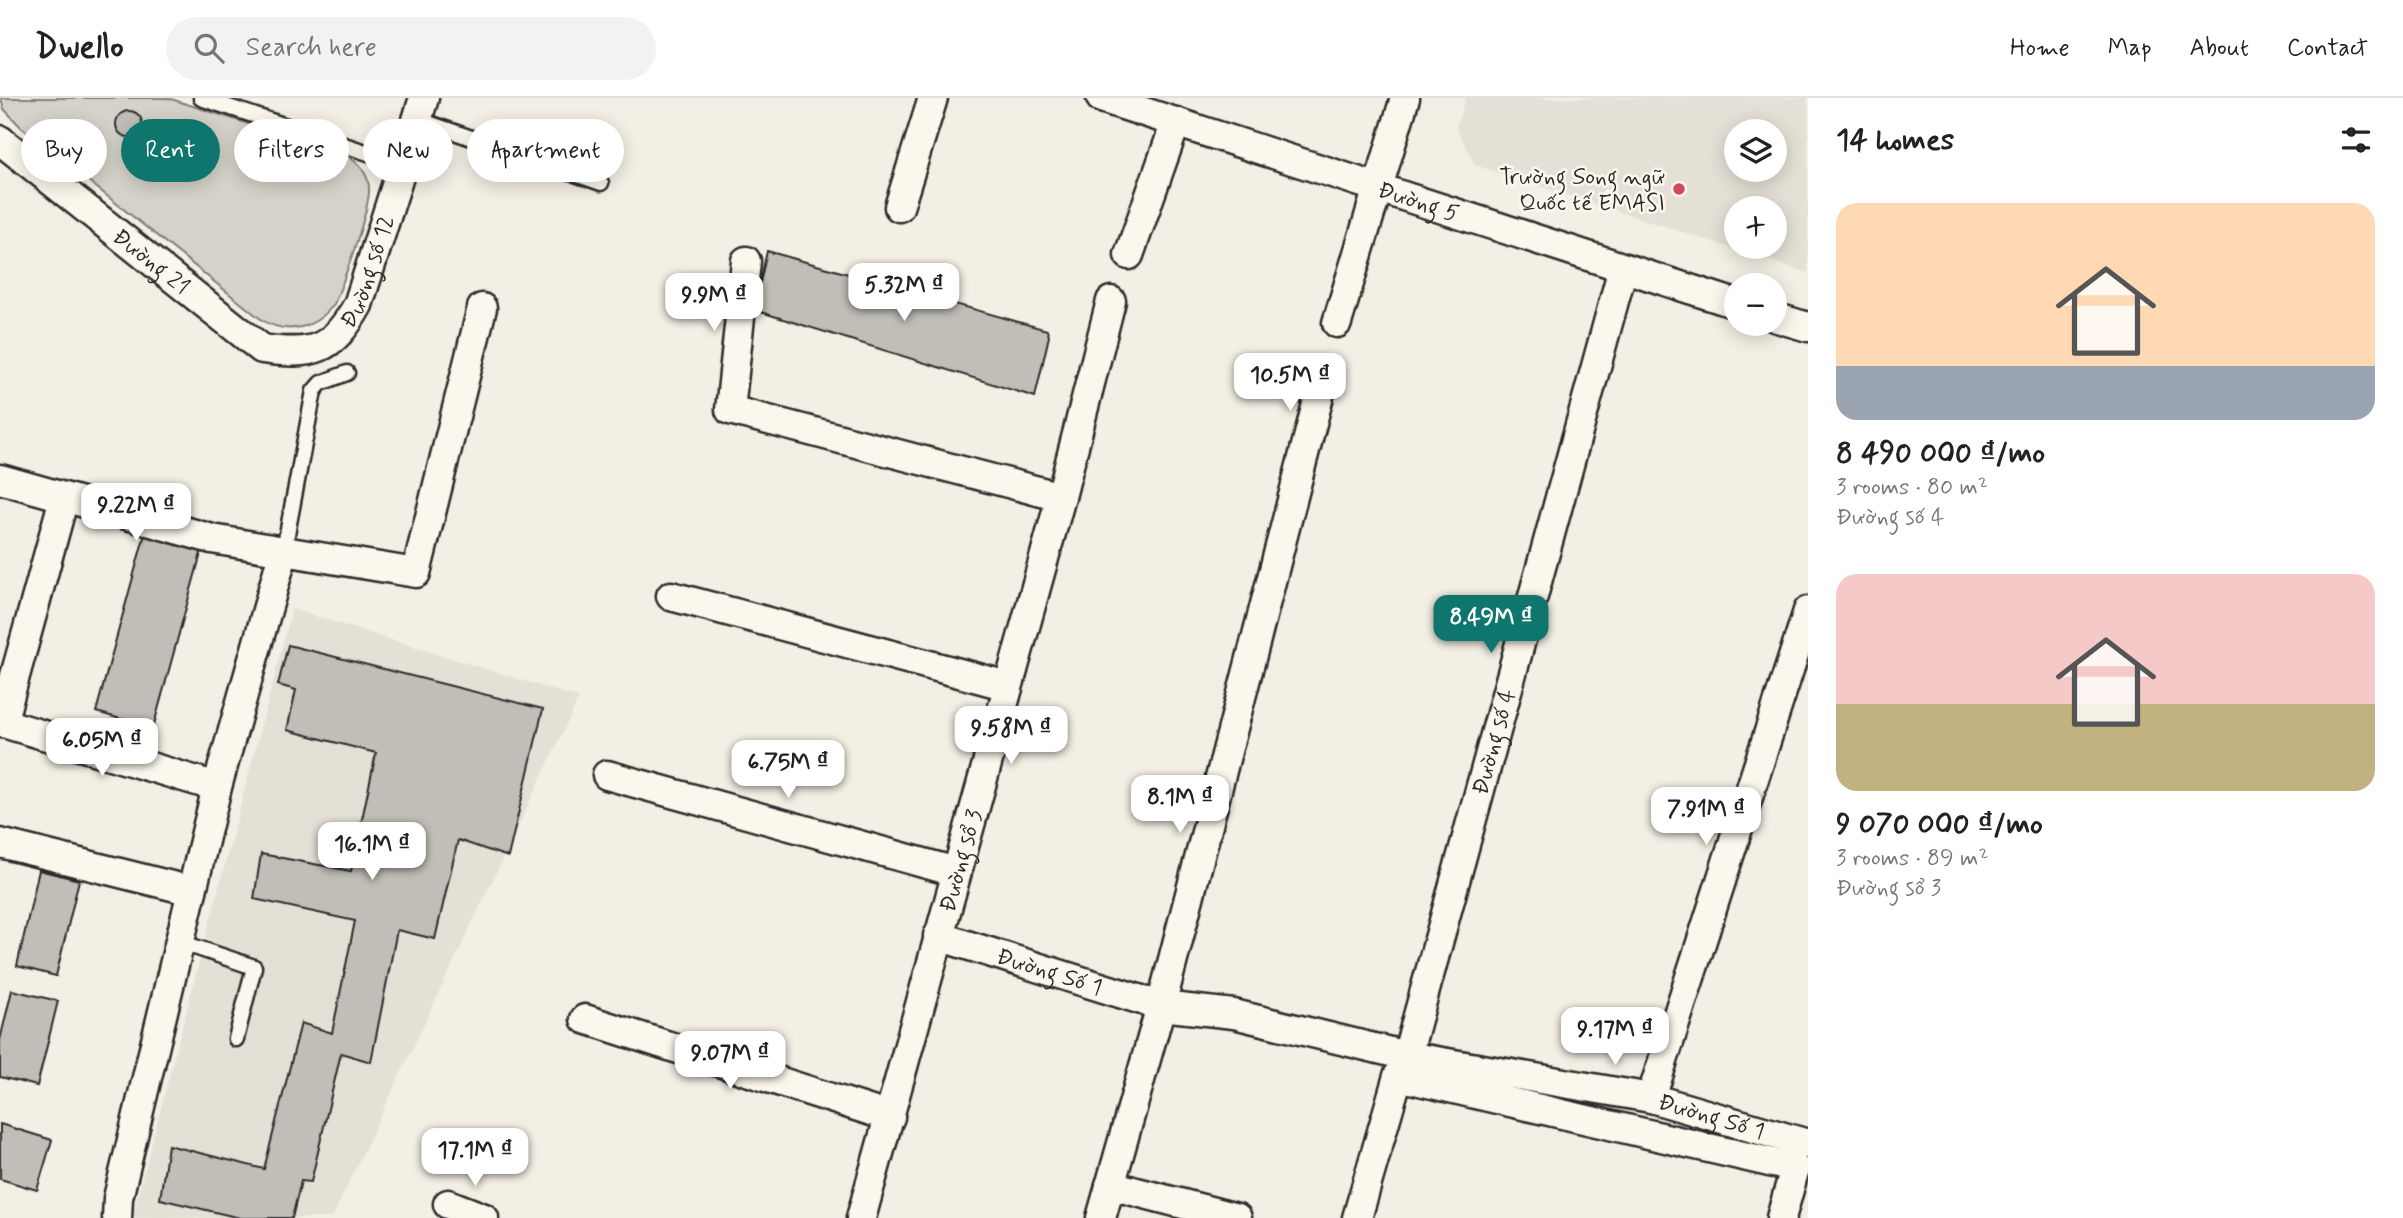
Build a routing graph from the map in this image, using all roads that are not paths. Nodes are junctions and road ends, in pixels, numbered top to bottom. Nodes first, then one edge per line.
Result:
1 (201, 98) edge
2 (933, 98) edge
3 (1101, 98) edge
4 (1405, 98) edge
5 (421, 108) edge
6 (1176, 122) junction
7 (0, 139) edge
8 (363, 151) edge
9 (396, 182) edge
10 (601, 183) dead end
11 (1377, 187) junction
12 (899, 207) dead end
13 (1129, 255) dead end
14 (746, 261) dead end
15 (1623, 268) junction
16 (1111, 300) dead end
17 (1724, 300) edge
18 (482, 308) dead end
19 (1787, 321) edge
20 (1337, 323) dead end
21 (1808, 327) edge
22 (317, 350) joint
23 (346, 373) dead end
24 (1325, 373) dead end
25 (0, 479) edge
26 (1061, 497) junction
27 (64, 498) junction
28 (285, 550) junction
29 (671, 596) dead end
30 (1808, 611) edge
31 (1008, 686) junction
32 (1, 722) edge
33 (607, 775) dead end
34 (218, 787) junction
35 (0, 843) edge
36 (956, 872) junction
37 (192, 891) junction
38 (938, 936) junction
39 (180, 942) junction
40 (1161, 1006) junction
41 (585, 1019) dead end
42 (236, 1039) dead end
43 (1406, 1056) junction
44 (1651, 1098) junction
45 (890, 1117) junction
46 (1808, 1144) edge
47 (1801, 1170) edge
48 (1110, 1185) junction
49 (447, 1204) dead end
50 (117, 1218) edge
51 (484, 1218) edge
52 (861, 1218) edge
53 (1101, 1218) edge
54 (1237, 1218) edge
55 (1357, 1218) edge
56 (1780, 1218) edge

1 - 8 lane
2 - 12 street
3 - 6 street, Đường 5
4 - 11 street
5 - 10 lane
6 - 11 street, Đường 5
6 - 13 street
7 - 22 street, Đường 21
9 - 22 street, Đường số 12
11 - 15 street, Đường 5
11 - 20 street
14 - 26 street
15 - 17 street, Đường 5
15 - 43 street, Đường số 4
16 - 26 street, Đường sổ 3
18 - 28 street
19 - 21 street
23 - 28 lane
24 - 40 street
25 - 27 street
26 - 31 street, Đường sổ 3
27 - 28 street
27 - 32 street
28 - 34 street
29 - 31 street
30 - 44 street
31 - 36 street, Đường sổ 3
32 - 34 street
33 - 36 street
34 - 37 street
35 - 37 street
36 - 38 street, Đường sổ 3
37 - 39 street
38 - 40 street, Đường Số 1
38 - 45 street, Đường sổ 3
39 - 42 lane
39 - 50 street
40 - 43 street, Đường Số 1
40 - 48 street
41 - 45 street
43 - 44 street, Đường Số 1
44 - 46 street, Đường Số 1
45 - 52 street, Đường sổ 3
47 - 55 street
47 - 56 street
48 - 53 street
48 - 54 street
49 - 51 street

